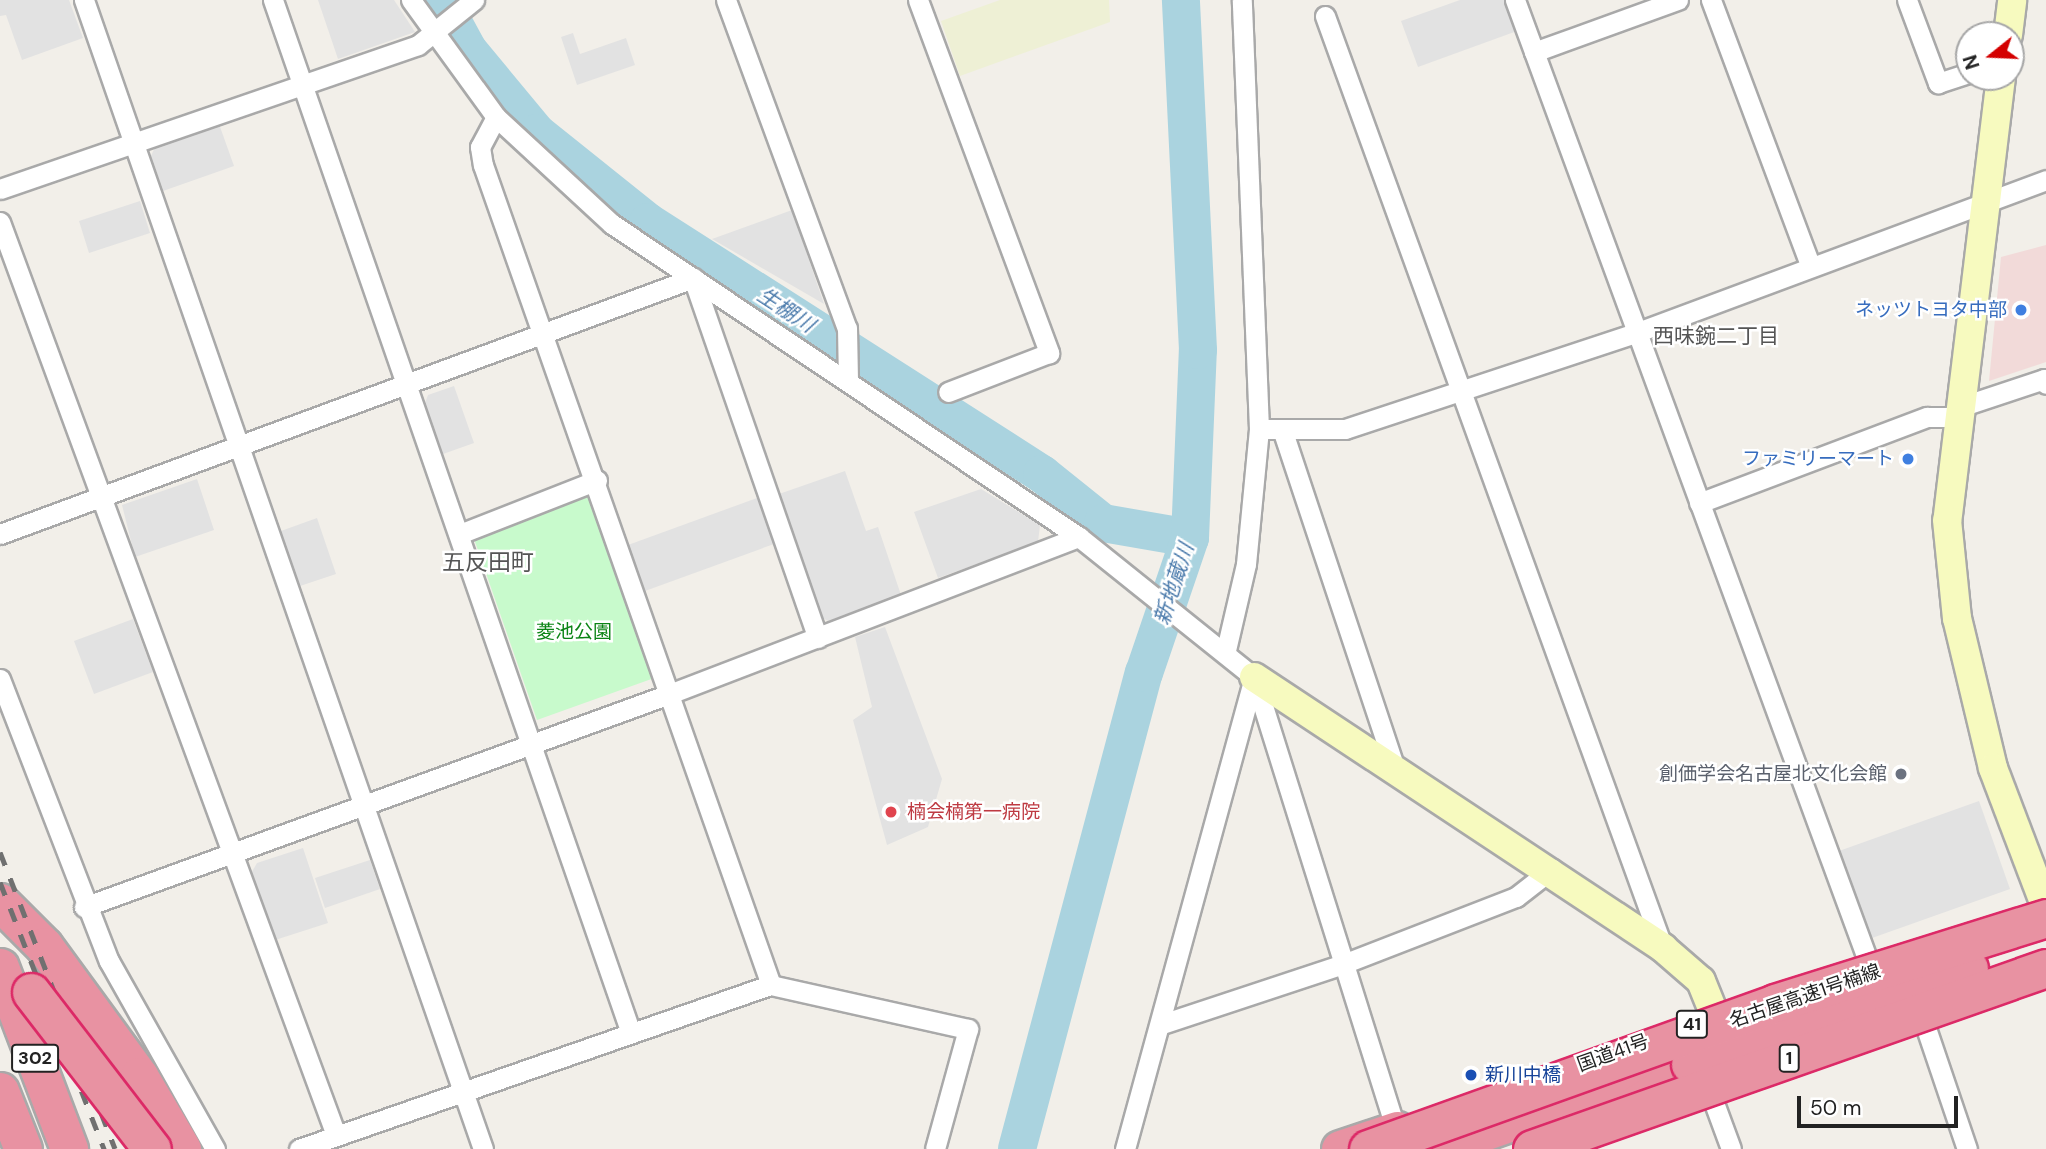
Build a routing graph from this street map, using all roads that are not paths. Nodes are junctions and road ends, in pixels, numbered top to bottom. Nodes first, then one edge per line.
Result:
1 (84, 0) edge
2 (273, 0) edge
3 (411, 0) edge
4 (726, 0) edge
5 (918, 0) edge
6 (1242, 0) edge
7 (1515, 0) edge
8 (1678, 0) edge
9 (1711, 0) edge
10 (1907, 0) edge
11 (2012, 0) edge
12 (468, 3) edge
13 (1325, 16) dead end
14 (2010, 21) edge
15 (435, 28) junction
16 (1534, 52) junction
17 (1955, 78) edge
18 (304, 87) junction
19 (1999, 91) edge
20 (496, 117) junction
21 (133, 143) junction
22 (2046, 180) edge
23 (0, 189) edge
24 (1982, 203) junction
25 (0, 222) edge
26 (1811, 267) junction
27 (693, 278) junction
28 (1635, 332) junction
29 (544, 337) junction
30 (848, 372) junction
31 (2046, 384) edge
32 (411, 385) junction
33 (948, 392) dead end
34 (1459, 393) junction
35 (1957, 413) junction
36 (1259, 429) junction
37 (1282, 429) junction
38 (240, 446) junction
39 (597, 480) junction
40 (100, 498) junction
41 (1699, 503) junction
42 (462, 533) junction
43 (0, 534) edge
44 (1079, 537) junction
45 (818, 638) junction
46 (1226, 650) junction
47 (1254, 677) junction
48 (0, 679) edge
49 (673, 693) junction
50 (535, 744) junction
51 (1395, 768) junction
52 (362, 803) junction
53 (228, 853) junction
54 (1552, 869) junction
55 (2044, 900) edge
56 (0, 902) edge
57 (84, 907) junction
58 (0, 930) edge
59 (2046, 941) edge
60 (1663, 948) junction
61 (1343, 964) junction
62 (0, 967) edge
63 (2046, 968) edge
64 (1871, 969) junction
65 (771, 985) junction
66 (2046, 985) edge
67 (1715, 1016) junction
68 (1162, 1024) junction
69 (1926, 1028) junction
70 (631, 1032) junction
71 (6, 1036) edge
72 (1647, 1054) junction
73 (462, 1090) junction
74 (0, 1091) edge
75 (1713, 1100) junction
76 (336, 1135) junction
77 (1382, 1140) edge
78 (23, 1149) edge
79 (51, 1149) edge
80 (67, 1149) edge
81 (152, 1149) edge
82 (182, 1149) edge
83 (215, 1149) edge
84 (299, 1149) edge
85 (483, 1149) edge
86 (935, 1149) edge
87 (1125, 1149) edge
88 (1340, 1149) edge
89 (1435, 1149) edge
90 (1532, 1149) edge
91 (1552, 1149) edge
92 (1574, 1149) edge
93 (1731, 1149) edge
94 (1967, 1149) edge

1 - 21 street
2 - 18 street
3 - 15 street
4 - 30 street
5 - 33 street
6 - 36 street
7 - 16 street
8 - 16 street
9 - 26 street
10 - 17 street
11 - 14 street
12 - 15 street
13 - 34 street
15 - 18 street
15 - 20 street
16 - 28 street
18 - 21 street
18 - 32 street
19 - 24 street
20 - 27 street
20 - 29 street
21 - 23 street
21 - 38 street
22 - 24 street
24 - 26 street
24 - 35 street
25 - 40 street
26 - 28 street
27 - 29 street
27 - 30 street
27 - 45 street
28 - 34 street
28 - 41 street
29 - 32 street
29 - 39 street
30 - 44 street
31 - 35 street
32 - 38 street
32 - 42 street
34 - 37 street
34 - 60 street
35 - 41 street
35 - 55 street
36 - 37 street
36 - 46 street
37 - 51 street
38 - 40 street
38 - 52 street
39 - 42 street
39 - 49 street
40 - 43 street
40 - 53 street
41 - 64 street
42 - 50 street
44 - 45 street
44 - 46 street
45 - 49 street
46 - 47 street
47 - 51 street
47 - 61 street
47 - 68 street
48 - 57 street
49 - 50 street
49 - 65 street
50 - 52 street
50 - 70 street
51 - 54 street
52 - 53 street
52 - 73 street
53 - 57 street
53 - 76 street
54 - 60 street
54 - 61 street
55 - 64 highway, 国道41号 / 41
55 - 72 highway, 名古屋高速1号楠線, bridge
56 - 82 highway
57 - 83 street
58 - 81 highway, bridge
59 - 91 highway, bridge
60 - 67 street
61 - 68 street
61 - 77 street
62 - 80 highway, 302
63 - 90 highway, 1, bridge
64 - 67 highway, 国道41号 / 41
65 - 70 street
65 - 86 street
66 - 69 highway
67 - 75 street
67 - 77 highway, 国道41号 / 41
68 - 87 street
69 - 75 highway
69 - 94 street
70 - 73 street
71 - 79 highway
71 - 80 highway
72 - 77 highway, 名古屋高速1号楠線, bridge
72 - 89 highway
73 - 76 street
73 - 85 street
74 - 78 highway
75 - 92 highway
75 - 93 street
76 - 84 street
77 - 88 highway, 国道41号 / 41

